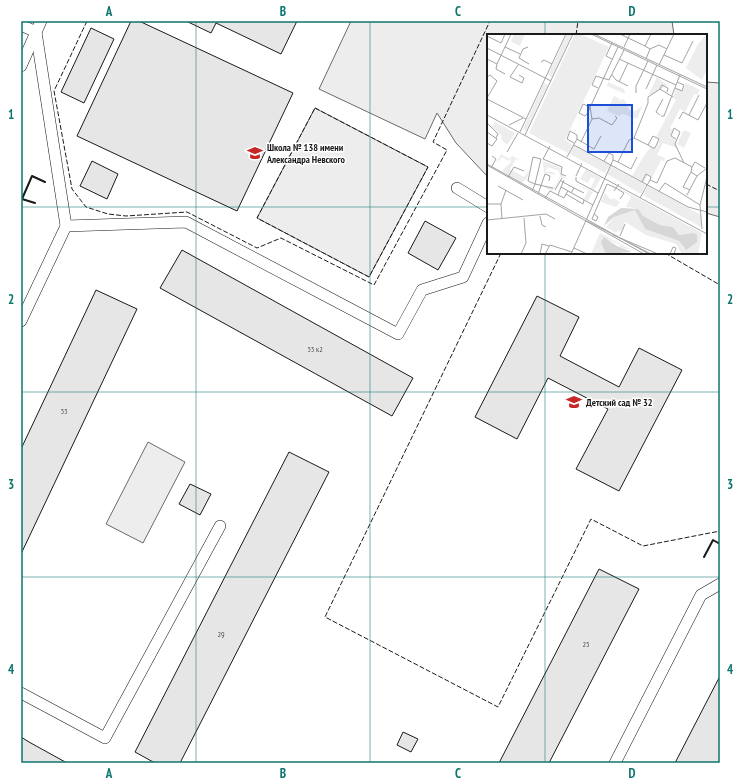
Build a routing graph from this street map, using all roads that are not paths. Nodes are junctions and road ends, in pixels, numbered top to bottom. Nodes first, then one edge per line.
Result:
1 (41, 21) edge
2 (21, 25) edge
3 (36, 32) junction
4 (21, 66) edge
5 (456, 188) dead end
6 (487, 206) edge
7 (487, 225) edge
8 (66, 226) junction
9 (21, 321) edge
10 (220, 526) dead end
11 (720, 584) edge
12 (21, 693) edge
13 (615, 763) edge

1 - 3 lane
2 - 3 lane
3 - 4 lane
3 - 8 lane
5 - 6 lane
7 - 8 lane
8 - 9 lane
10 - 12 lane
11 - 13 lane

